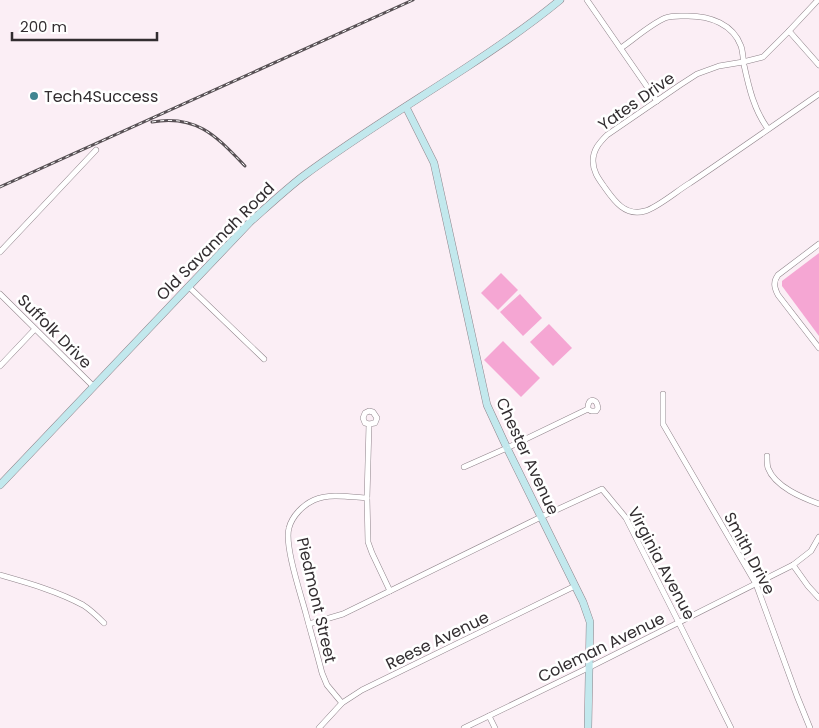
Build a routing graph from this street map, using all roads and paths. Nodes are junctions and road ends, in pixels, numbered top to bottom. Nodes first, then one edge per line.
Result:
1 (560, 0) edge
2 (587, 0) edge
3 (818, 0) edge
4 (789, 32) junction
5 (621, 48) junction
6 (744, 62) junction
7 (819, 65) edge
8 (819, 94) edge
9 (657, 101) junction
10 (406, 107) junction
11 (768, 129) junction
12 (96, 150) dead end
13 (819, 244) edge
14 (0, 252) edge
15 (188, 286) junction
16 (0, 294) edge
17 (35, 330) junction
18 (819, 348) edge
19 (264, 359) dead end
20 (0, 366) edge
21 (93, 386) junction
22 (663, 394) dead end
23 (588, 409) dead end
24 (369, 424) dead end
25 (507, 448) junction
26 (767, 456) dead end
27 (464, 467) dead end
28 (0, 485) edge
29 (367, 498) junction
30 (819, 504) edge
31 (541, 517) junction
32 (819, 537) edge
33 (794, 565) junction
34 (0, 575) edge
35 (756, 584) junction
36 (575, 586) junction
37 (390, 591) junction
38 (819, 598) edge
39 (104, 623) dead end
40 (680, 623) junction
41 (309, 624) junction
42 (590, 667) junction
43 (342, 703) junction
44 (489, 716) junction
45 (319, 728) edge
46 (464, 728) edge
47 (496, 728) edge
48 (588, 728) edge
49 (731, 728) edge
50 (810, 728) edge

1 - 10 main road, Old Savannah Road
2 - 5 street
3 - 4 street, Yates Drive
4 - 6 street, Yates Drive
4 - 7 street
5 - 6 street
5 - 9 street
6 - 9 street, Yates Drive
6 - 11 street
8 - 11 street, Yates Drive
9 - 11 street, Yates Drive
10 - 15 main road, Old Savannah Road
10 - 25 main road, Chester Avenue
12 - 14 street
13 - 18 street
15 - 19 street
15 - 21 main road, Old Savannah Road
16 - 17 street, Suffolk Drive
17 - 20 street
17 - 21 street, Suffolk Drive
21 - 28 main road, Old Savannah Road
22 - 35 street, Smith Drive
23 - 25 street
24 - 29 street
25 - 27 street
25 - 31 main road, Chester Avenue
26 - 30 street
29 - 37 street
29 - 41 street, Piedmont Street
31 - 36 main road, Chester Avenue
31 - 37 street, Virginia Avenue
31 - 40 street, Virginia Avenue
32 - 33 street, Coleman Avenue
33 - 35 street, Coleman Avenue
33 - 38 street
34 - 39 street
35 - 40 street, Coleman Avenue
35 - 50 street, Smith Drive
36 - 42 main road, Chester Avenue
36 - 43 street, Reese Avenue
37 - 41 street, Virginia Avenue
40 - 42 street, Coleman Avenue
40 - 49 street, Virginia Avenue
41 - 43 street, Piedmont Street
42 - 44 street, Coleman Avenue
42 - 48 main road, Chester Avenue
43 - 45 street, Reese Avenue
44 - 46 street, Coleman Avenue
44 - 47 street

